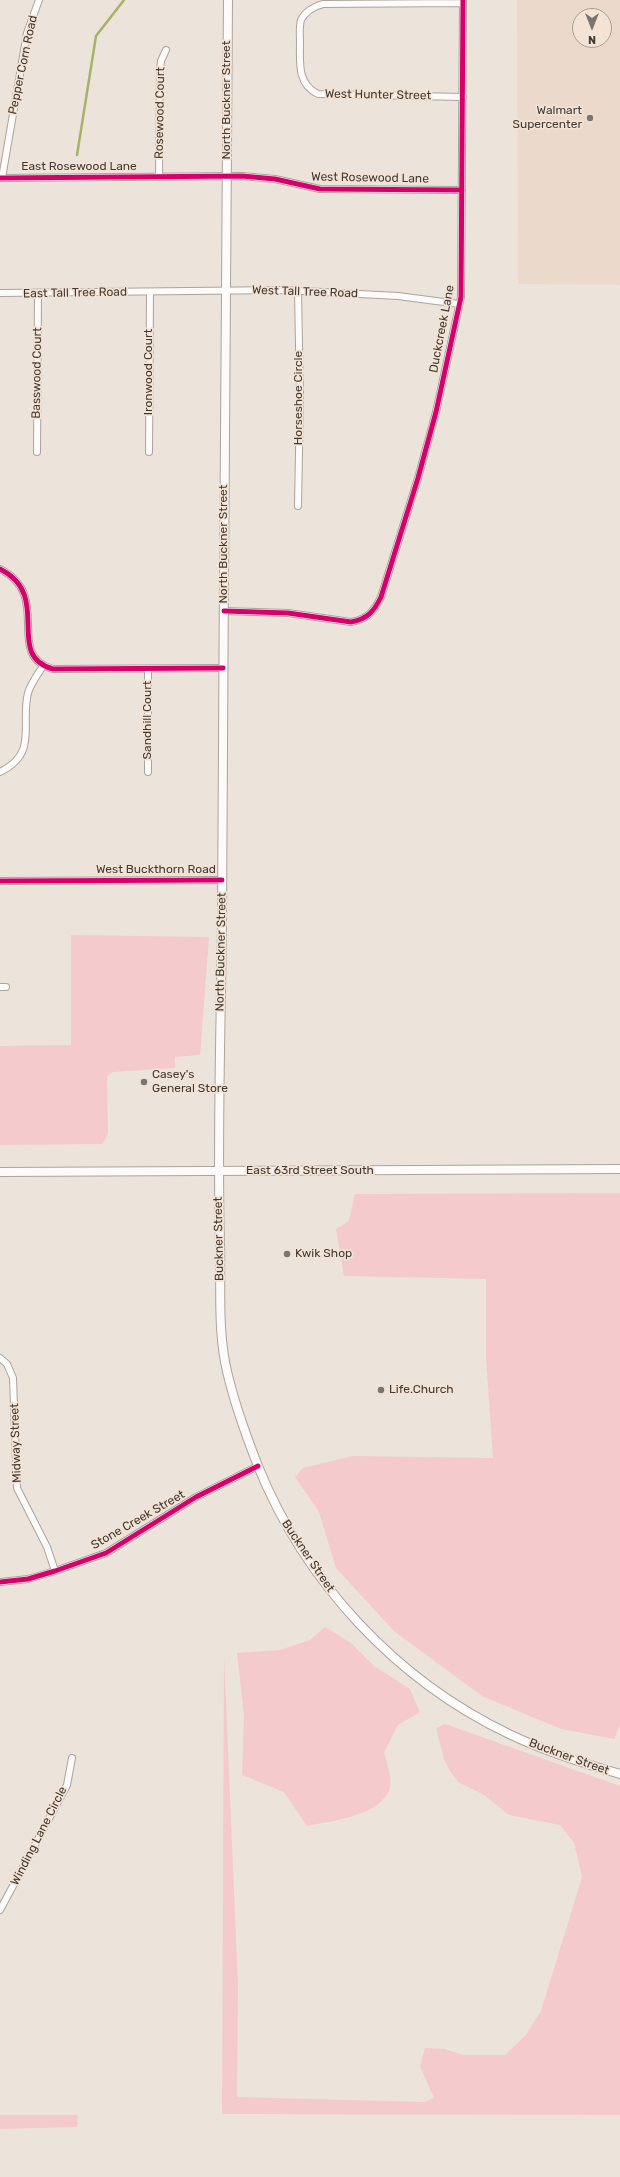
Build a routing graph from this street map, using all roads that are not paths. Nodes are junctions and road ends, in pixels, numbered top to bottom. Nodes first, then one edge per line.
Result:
1 (39, 0) edge
2 (228, 0) edge
3 (464, 1) edge
4 (166, 50) dead end
5 (463, 97) junction
6 (227, 176) junction
7 (159, 177) junction
8 (1, 178) edge
9 (462, 190) junction
10 (226, 291) junction
11 (298, 291) junction
12 (150, 292) junction
13 (0, 293) edge
14 (38, 293) junction
15 (459, 304) junction
16 (37, 452) dead end
17 (149, 452) dead end
18 (298, 506) dead end
19 (0, 568) edge
20 (224, 612) junction
21 (43, 666) junction
22 (148, 668) junction
23 (223, 668) junction
24 (0, 772) edge
25 (148, 772) dead end
26 (222, 880) junction
27 (0, 881) edge
28 (620, 1169) edge
29 (218, 1171) junction
30 (0, 1172) edge
31 (218, 1184) joint
32 (1, 1358) edge
33 (258, 1466) junction
34 (55, 1571) junction
35 (0, 1582) edge
36 (72, 1758) dead end
37 (620, 1774) edge
38 (0, 1910) edge

1 - 8 street, Pepper Corn Road
2 - 6 main road, North Buckner Street
3 - 5 street, Duckcreek Lane
3 - 5 street, West Hunter Street
4 - 7 street, Rosewood Court
5 - 9 street, Duckcreek Lane
6 - 7 street, West Rosewood Lane
6 - 9 street, West Rosewood Lane
6 - 10 main road, North Buckner Street
7 - 8 street, East Rosewood Lane
9 - 15 street, Duckcreek Lane
10 - 11 street, West Tall Tree Road
10 - 12 street, West Tall Tree Road
10 - 20 main road, North Buckner Street
11 - 15 street, West Tall Tree Road
11 - 18 street, Horseshoe Circle
12 - 14 street, East Tall Tree Road
12 - 17 street, Ironwood Court
13 - 14 street, East Tall Tree Road
14 - 16 street, Basswood Court
15 - 20 street, Duckcreek Lane
19 - 21 street
20 - 23 main road, North Buckner Street
21 - 22 street
21 - 24 street
22 - 23 street
22 - 25 street, Sandhill Court
23 - 26 main road, North Buckner Street
26 - 27 street, West Buckthorn Road
26 - 29 main road, North Buckner Street
28 - 29 main road, East 63rd Street South
29 - 30 main road, East 63rd Street South
29 - 31 main road, North Buckner Street
31 - 33 main road, Buckner Street
32 - 34 street, Midway Street
33 - 34 street, Stone Creek Street
33 - 37 main road, Buckner Street
34 - 35 street, Stone Creek Street
36 - 38 street, Winding Lane Circle

